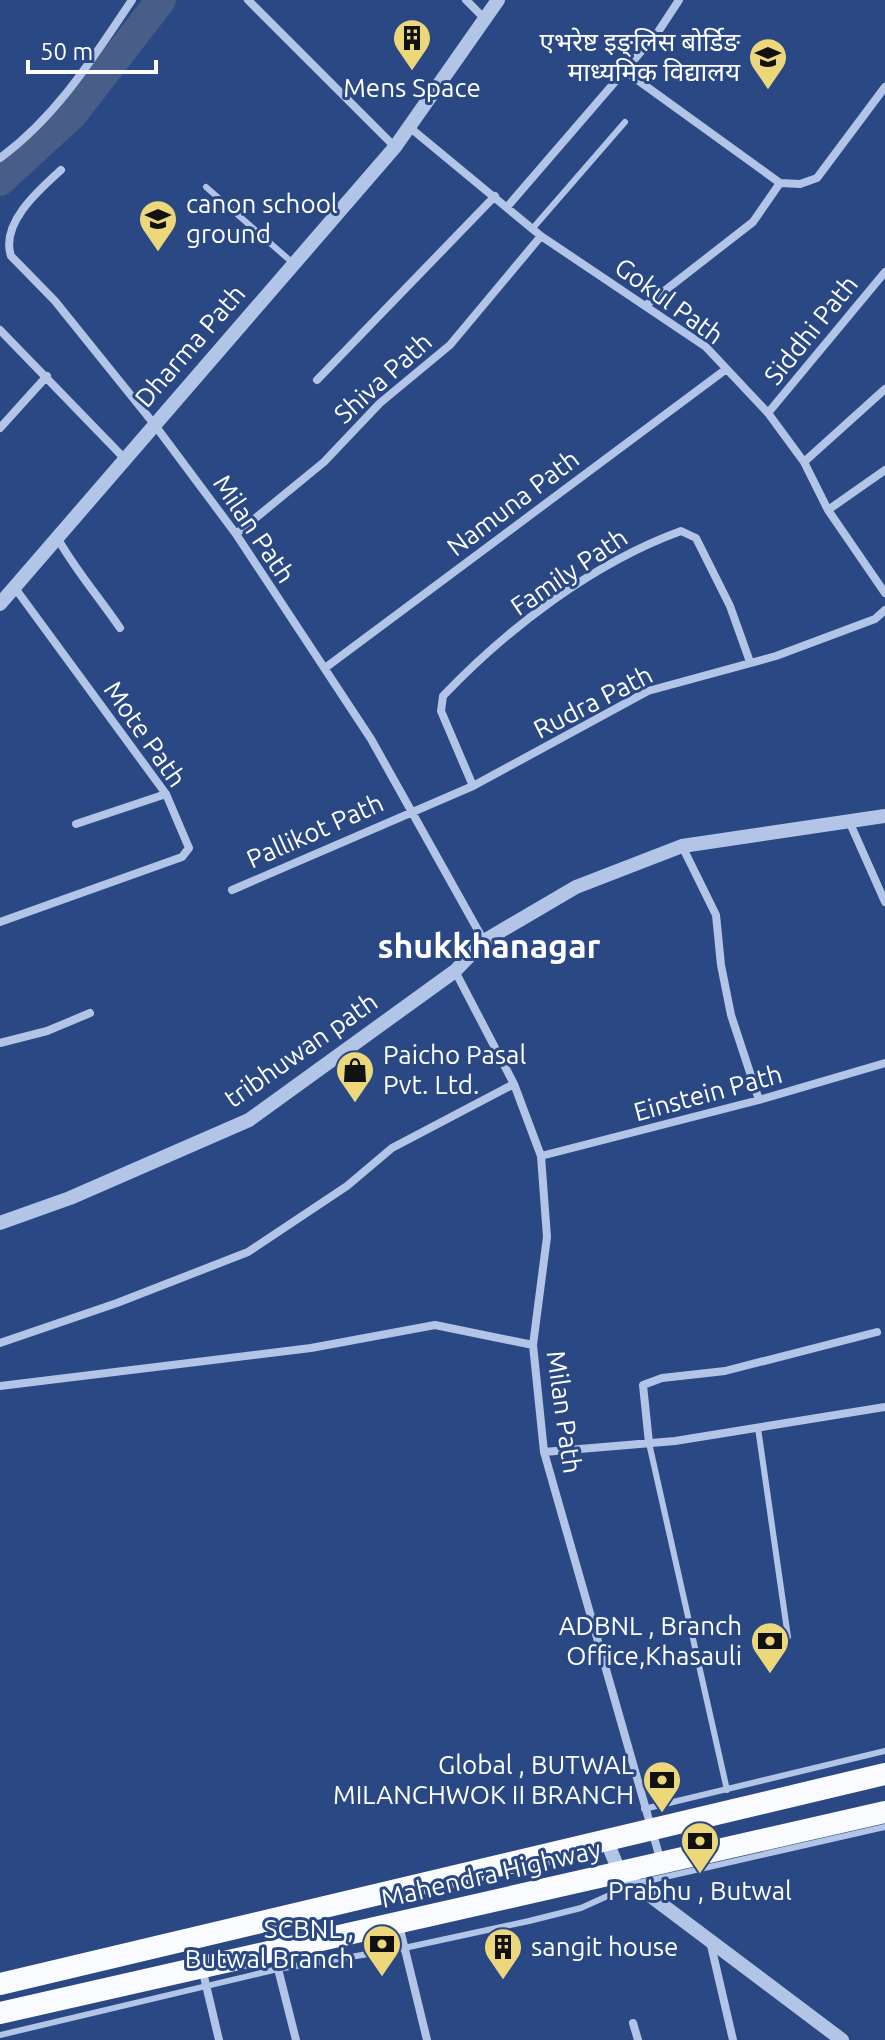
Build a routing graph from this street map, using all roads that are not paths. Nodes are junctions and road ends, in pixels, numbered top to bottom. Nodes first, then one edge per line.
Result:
1 (132, 0) edge
2 (248, 0) edge
3 (466, 0) edge
4 (498, 0) edge
5 (679, 0) edge
6 (484, 18) junction
7 (625, 71) junction
8 (885, 87) edge
9 (625, 122) dead end
10 (408, 126) junction
11 (395, 147) junction
12 (0, 158) edge
13 (61, 170) dead end
14 (780, 183) junction
15 (206, 187) dead end
16 (495, 196) junction
17 (508, 206) junction
18 (533, 228) junction
19 (541, 236) junction
20 (4, 250) edge
21 (294, 264) junction
22 (885, 272) edge
23 (645, 306) junction
24 (0, 330) edge
25 (725, 370) junction
26 (47, 376) junction
27 (317, 380) dead end
28 (885, 389) edge
29 (768, 413) junction
30 (154, 424) junction
31 (0, 428) edge
32 (124, 458) junction
33 (804, 462) junction
34 (885, 470) edge
35 (828, 510) junction
36 (236, 534) junction
37 (58, 539) junction
38 (15, 588) junction
39 (885, 593) edge
40 (0, 604) edge
41 (885, 610) edge
42 (120, 628) dead end
43 (750, 662) junction
44 (325, 668) junction
45 (473, 786) junction
46 (166, 794) junction
47 (413, 810) junction
48 (885, 816) edge
49 (849, 820) junction
50 (76, 824) dead end
51 (682, 846) junction
52 (232, 890) dead end
53 (885, 902) edge
54 (0, 922) edge
55 (484, 941) junction
56 (455, 971) junction
57 (90, 1013) dead end
58 (0, 1043) edge
59 (885, 1063) edge
60 (514, 1084) junction
61 (759, 1100) junction
62 (541, 1156) junction
63 (0, 1223) edge
64 (877, 1332) dead end
65 (0, 1343) edge
66 (533, 1345) junction
67 (0, 1386) edge
68 (885, 1407) edge
69 (758, 1428) junction
70 (649, 1443) junction
71 (544, 1452) junction
72 (788, 1637) dead end
73 (885, 1751) edge
74 (885, 1774) edge
75 (727, 1790) junction
76 (644, 1809) junction
77 (885, 1812) edge
78 (885, 1827) edge
79 (652, 1832) junction
80 (607, 1842) junction
81 (662, 1863) junction
82 (627, 1878) junction
83 (399, 1924) junction
84 (710, 1941) junction
85 (404, 1948) junction
86 (276, 1961) junction
87 (204, 1976) junction
88 (0, 1984) edge
89 (0, 2013) edge
90 (633, 2023) dead end
91 (0, 2035) edge
92 (219, 2040) edge
93 (296, 2040) edge
94 (427, 2040) edge
95 (638, 2040) edge
96 (733, 2040) edge
97 (842, 2040) edge

1 - 12 street
2 - 11 street
3 - 6 street
4 - 6 street, Dharma Path
5 - 7 street
6 - 10 street, Dharma Path
7 - 14 street
7 - 17 street
8 - 14 street
9 - 18 lane
10 - 11 street, Dharma Path
10 - 16 street, Gokul Path
11 - 21 street, Dharma Path
13 - 20 street, Milan Path
14 - 23 street
15 - 21 lane
16 - 17 street, Gokul Path
16 - 27 street
17 - 18 street, Gokul Path
18 - 19 street, Gokul Path
19 - 23 street, Gokul Path
19 - 36 street, Shiva Path
20 - 30 street, Milan Path
21 - 30 street, Dharma Path
22 - 29 street, Siddhi Path
23 - 25 street, Gokul Path
24 - 26 street
25 - 29 street, Gokul Path
25 - 44 street, Namuna Path
26 - 31 street
26 - 32 street
28 - 33 street
29 - 33 street, Gokul Path
30 - 32 street, Dharma Path
30 - 36 street, Milan Path
32 - 37 street, Dharma Path
33 - 35 street, Gokul Path
34 - 35 street
35 - 39 street, Gokul Path
36 - 44 street, Milan Path
37 - 38 street, Dharma Path
37 - 42 street
38 - 40 street, Dharma Path
38 - 46 street, Mote Path
41 - 43 street, Rudra Path
43 - 45 street, Rudra Path
43 - 45 street, Family Path
44 - 47 street, Milan Path
45 - 47 street, Rudra Path
46 - 50 street
46 - 54 street, Mote Path
47 - 52 street, Pallikot Path
47 - 55 street, Milan Path
48 - 49 street, tribhuwan path
49 - 51 street, tribhuwan path
49 - 53 street
51 - 55 street, tribhuwan path
51 - 61 street
55 - 56 street, tribhuwan path
56 - 60 street, Milan Path
56 - 63 street, tribhuwan path
57 - 58 street
59 - 61 street, Einstein Path
60 - 62 street, Milan Path
60 - 65 street
61 - 62 street, Einstein Path
62 - 66 street, Milan Path
64 - 70 street
66 - 67 street
66 - 71 street, Milan Path
68 - 69 street
69 - 70 street
69 - 72 lane
70 - 71 street
70 - 75 lane
71 - 76 street, Milan Path
73 - 75 lane
74 - 79 highway
75 - 76 lane
76 - 79 street, Milan Path
77 - 81 highway, Mahendra Highway
78 - 82 lane
79 - 80 highway
79 - 81 street, Milan Path
80 - 82 street
80 - 88 highway
81 - 82 highway, Mahendra Highway
82 - 83 highway, Mahendra Highway
82 - 84 street
82 - 85 lane
83 - 85 street
83 - 86 highway, Mahendra Highway
84 - 96 street
84 - 97 street
85 - 86 lane
85 - 94 street
86 - 87 highway, Mahendra Highway
86 - 93 street
87 - 89 highway, Mahendra Highway
87 - 91 lane
87 - 92 street
90 - 95 street

